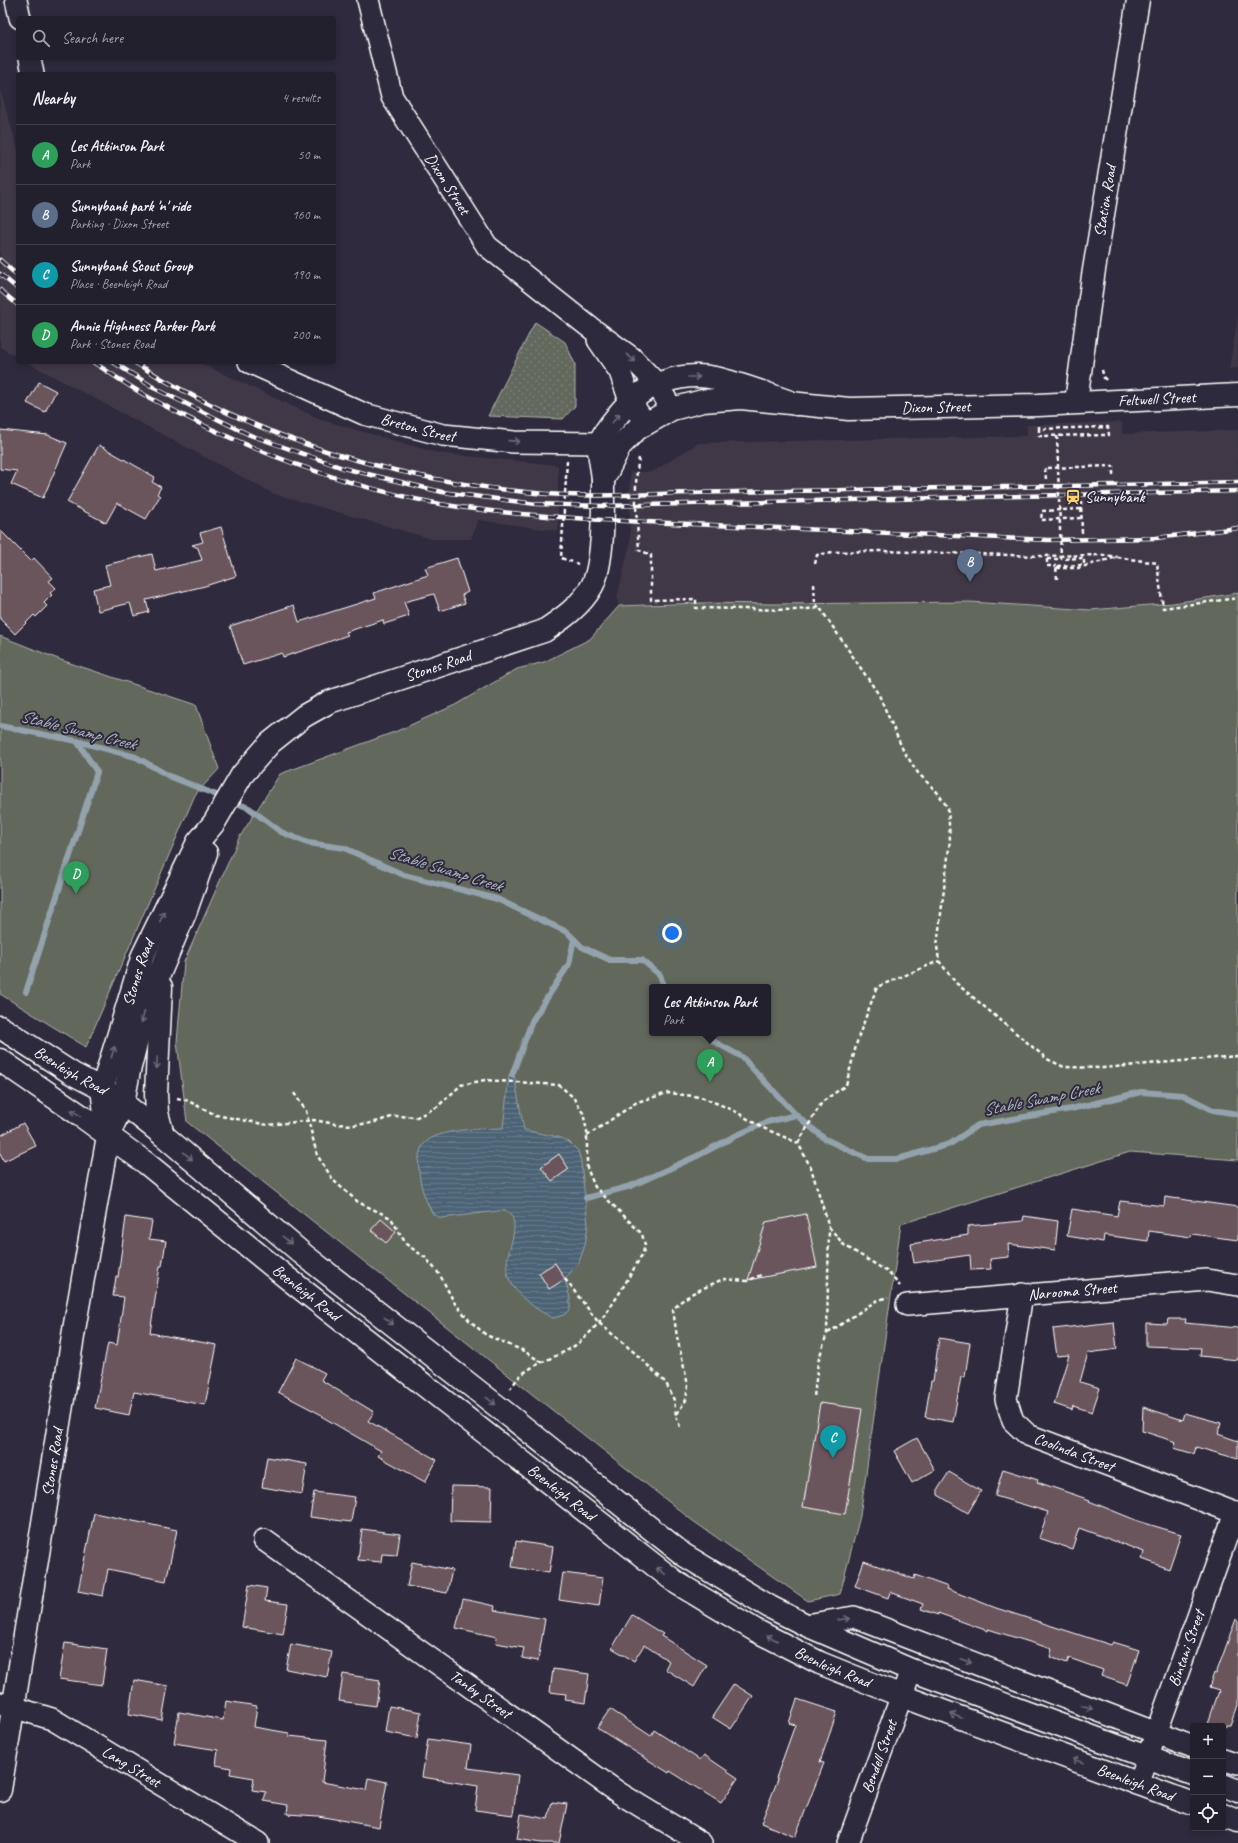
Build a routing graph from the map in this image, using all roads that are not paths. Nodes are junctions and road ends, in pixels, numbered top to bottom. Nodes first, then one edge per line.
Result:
1 (16, 0) edge
2 (368, 0) edge
3 (1138, 0) edge
4 (20, 16) edge
5 (30, 60) edge
6 (33, 72) edge
7 (588, 326) junction
8 (253, 364) edge
9 (656, 383) junction
10 (1238, 395) edge
11 (630, 401) junction
12 (1076, 402) junction
13 (796, 404) junction
14 (672, 409) junction
15 (646, 424) junction
16 (600, 443) junction
17 (603, 480) junction
18 (214, 823) junction
19 (163, 968) junction
20 (0, 1027) edge
21 (0, 1060) edge
22 (102, 1089) junction
23 (123, 1103) junction
24 (163, 1135) junction
25 (108, 1136) junction
26 (1238, 1285) edge
27 (1022, 1294) junction
28 (905, 1298) road end
29 (1237, 1513) edge
30 (264, 1540) dead end
31 (806, 1625) junction
32 (911, 1670) junction
33 (902, 1696) junction
34 (6, 1705) edge
35 (1156, 1734) junction
36 (1190, 1746) edge
37 (1147, 1757) junction
38 (1226, 1759) edge
39 (1238, 1764) edge
40 (1190, 1773) edge
41 (1138, 1784) junction
42 (1226, 1786) edge
43 (0, 1790) edge
44 (1238, 1790) edge
45 (1190, 1803) edge
46 (1226, 1816) edge
47 (1238, 1821) edge
48 (258, 1843) edge
49 (701, 1843) edge
50 (848, 1843) edge

1 - 4 street
2 - 7 street, Dixon Street
3 - 12 street, Station Road
5 - 6 street
7 -> 9 street, Dixon Street
7 - 11 street, Dixon Street
8 -> 16 street, Breton Street
9 - 11 street
9 -> 13 street, Dixon Street
9 - 14 street, Dixon Street
10 - 12 street, Feltwell Street
11 - 15 street, Dixon Street
16 -> 11 street
12 - 13 street, Dixon Street
13 - 14 street, Dixon Street
14 - 15 street, Dixon Street
15 - 17 street, Stones Road
16 - 17 street, Stones Road
17 - 18 street, Stones Road
18 - 19 street, Stones Road
22 -> 18 street, Stones Road
19 -> 23 street, Stones Road
19 -> 24 street, Stones Road
20 - 22 street, Beenleigh Road
25 -> 21 street, Beenleigh Road
22 - 23 street, Beenleigh Road
22 - 25 street, Stones Road
23 - 24 street, Beenleigh Road
23 - 25 street, Stones Road
24 -> 31 street, Beenleigh Road
33 -> 25 street, Beenleigh Road
25 - 34 street, Stones Road
26 - 27 street, Narooma Street
27 - 28 street, Narooma Street
27 - 29 street, Coolinda Street
29 - 35 street, Bintani Street
30 - 49 street, Tanby Street
31 - 32 street, Beenleigh Road
31 -> 35 street, Beenleigh Road
32 - 33 street, Bendell Street
32 - 37 street, Beenleigh Road
41 -> 33 street, Beenleigh Road
33 - 50 street, Bendell Street
34 - 43 street, Stones Road
34 - 48 street, Lang Street
35 - 36 street, Beenleigh Road
35 - 37 street, Bintani Street
37 - 40 street, Beenleigh Road
37 - 41 street, Bintani Street
38 - 39 street
41 - 45 street, Beenleigh Road
42 - 44 street
46 - 47 street

